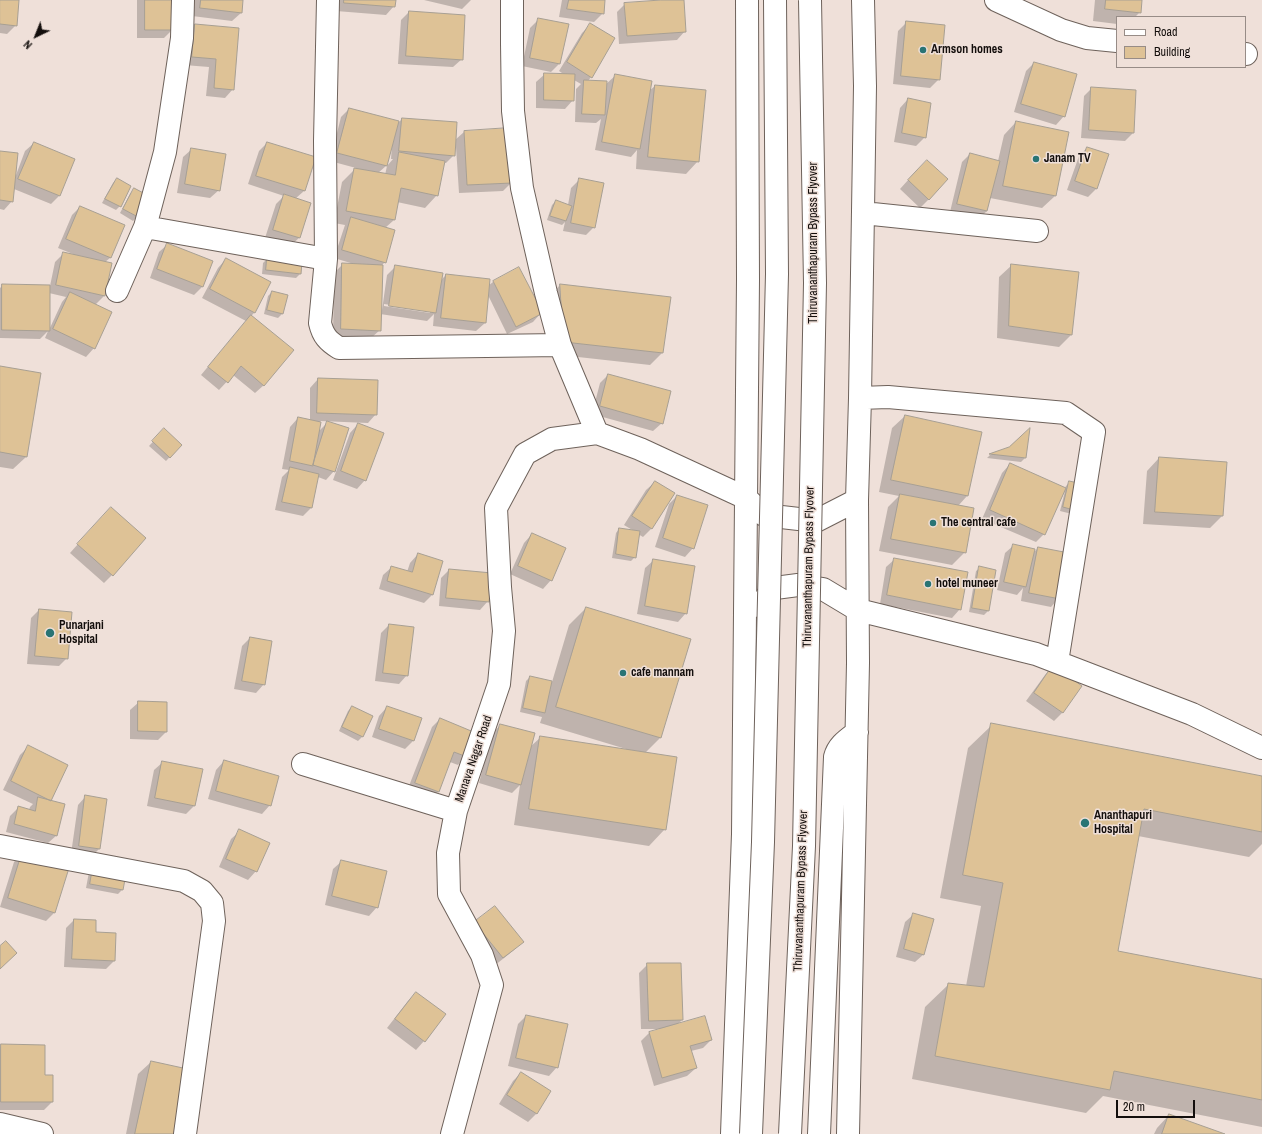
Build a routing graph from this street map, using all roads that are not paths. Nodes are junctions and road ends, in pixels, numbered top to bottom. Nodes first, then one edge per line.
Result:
1 (183, 0) edge
2 (328, 0) edge
3 (512, 0) edge
4 (747, 0) edge
5 (775, 0) edge
6 (810, 0) edge
7 (864, 0) edge
8 (996, 0) edge
9 (1116, 41) edge
10 (862, 213) junction
11 (145, 227) junction
12 (1037, 231) dead end
13 (326, 258) junction
14 (117, 291) dead end
15 (560, 345) junction
16 (860, 398) junction
17 (597, 433) junction
18 (746, 498) junction
19 (857, 500) junction
20 (858, 610) junction
21 (745, 620) junction
22 (1057, 662) junction
23 (857, 732) junction
24 (1262, 748) edge
25 (303, 764) dead end
26 (456, 811) junction
27 (0, 846) edge
28 (0, 1124) edge
29 (42, 1134) edge
30 (185, 1134) edge
31 (452, 1134) edge
32 (732, 1134) edge
33 (751, 1134) edge
34 (790, 1134) edge
35 (819, 1134) edge
36 (848, 1134) edge

1 - 11 main road
2 - 13 main road
3 - 15 main road
4 - 18 main road
5 - 33 main road, bridge
6 - 34 main road, Thiruvananthapuram Bypass Flyover, bridge
7 - 10 main road
8 - 9 main road
10 - 12 main road
10 - 16 main road
11 - 13 main road
11 - 14 main road
13 - 15 main road
15 - 17 main road
16 - 19 main road
16 - 22 main road
17 - 18 main road
17 - 26 main road, Manava Nagar Road
18 - 19 main road
18 - 21 main road
19 - 20 main road
20 - 21 main road
20 - 22 main road
20 - 23 main road
21 - 32 main road
22 - 24 main road
23 - 35 main road
23 - 36 main road
25 - 26 main road
26 - 31 main road, Manava Nagar Road
27 - 30 main road
28 - 29 main road

